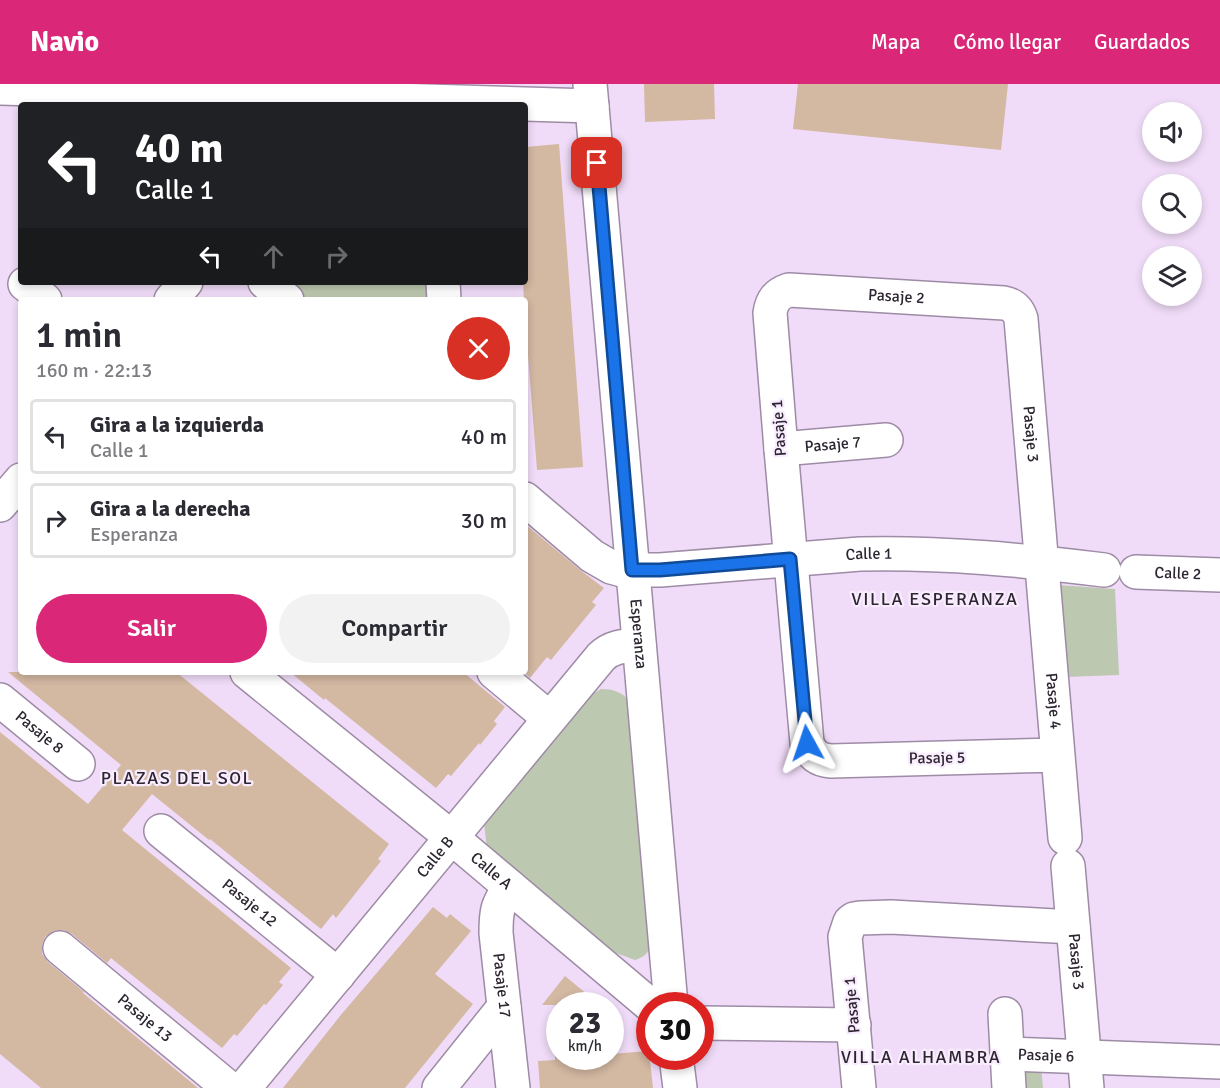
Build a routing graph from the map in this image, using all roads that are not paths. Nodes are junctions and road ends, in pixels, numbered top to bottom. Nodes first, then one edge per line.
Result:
1 (0, 88) edge
2 (591, 95) edge
3 (44, 97) edge
4 (365, 102) edge
5 (449, 102) edge
6 (184, 285) edge
7 (269, 285) edge
8 (174, 297) edge
9 (283, 297) edge
10 (776, 297) joint
11 (1017, 309) joint
12 (886, 440) dead end
13 (781, 449) junction
14 (528, 501) edge
15 (790, 559) junction
16 (1042, 562) junction
17 (632, 570) junction
18 (1120, 571) joint
19 (1220, 575) edge
20 (639, 645) junction
21 (252, 675) edge
22 (498, 675) edge
23 (0, 700) edge
24 (549, 718) junction
25 (1058, 755) junction
26 (78, 764) dead end
27 (161, 831) dead end
28 (451, 837) junction
29 (1067, 852) joint
30 (510, 887) junction
31 (1073, 927) junction
32 (60, 948) dead end
33 (338, 975) junction
34 (670, 992) edge
35 (636, 993) edge
36 (504, 1007) junction
37 (1005, 1014) dead end
38 (714, 1023) edge
39 (854, 1025) junction
40 (1007, 1054) junction
41 (1084, 1056) junction
42 (1220, 1066) edge
43 (678, 1070) edge
44 (229, 1088) edge
45 (244, 1088) edge
46 (439, 1088) edge
47 (513, 1088) edge
48 (680, 1088) edge
49 (859, 1088) edge
50 (1009, 1088) edge
51 (1087, 1088) edge

1 - 3 street
2 - 5 street
2 - 17 street, Esperanza
3 - 4 street
6 - 8 street
7 - 9 street
10 - 11 street, Pasaje 2
10 - 13 street, Pasaje 1
11 - 16 street, Pasaje 3
12 - 13 street, Pasaje 7
13 - 15 street, Pasaje 1
14 - 17 street
15 - 16 street, Calle 1
15 - 17 street, Calle 1
15 - 25 street, Pasaje 5
16 - 18 street, Calle 1
16 - 25 street, Pasaje 4
17 - 20 street, Esperanza
18 - 19 street, Calle 2
20 - 24 street, Calle B
20 - 34 street, Esperanza
21 - 28 street, Calle A
22 - 24 street
23 - 26 street, Pasaje 8
24 - 28 street, Calle B
25 - 29 street, Pasaje 4
27 - 33 street, Pasaje 12
28 - 30 street, Calle A
28 - 33 street, Calle B
29 - 31 street, Pasaje 3
30 - 35 street, Calle A
30 - 36 street, Pasaje 17
31 - 39 street, Pasaje 1
31 - 41 street, Pasaje 3
32 - 44 street, Pasaje 13
33 - 45 street, Calle B
36 - 46 street
36 - 47 street, Pasaje 17
37 - 40 street, Pasaje 6
38 - 39 street
39 - 49 street, Pasaje 1
40 - 41 street, Pasaje 6
40 - 50 street, Pasaje 6
41 - 42 street
41 - 51 street, Pasaje 3
43 - 48 street

